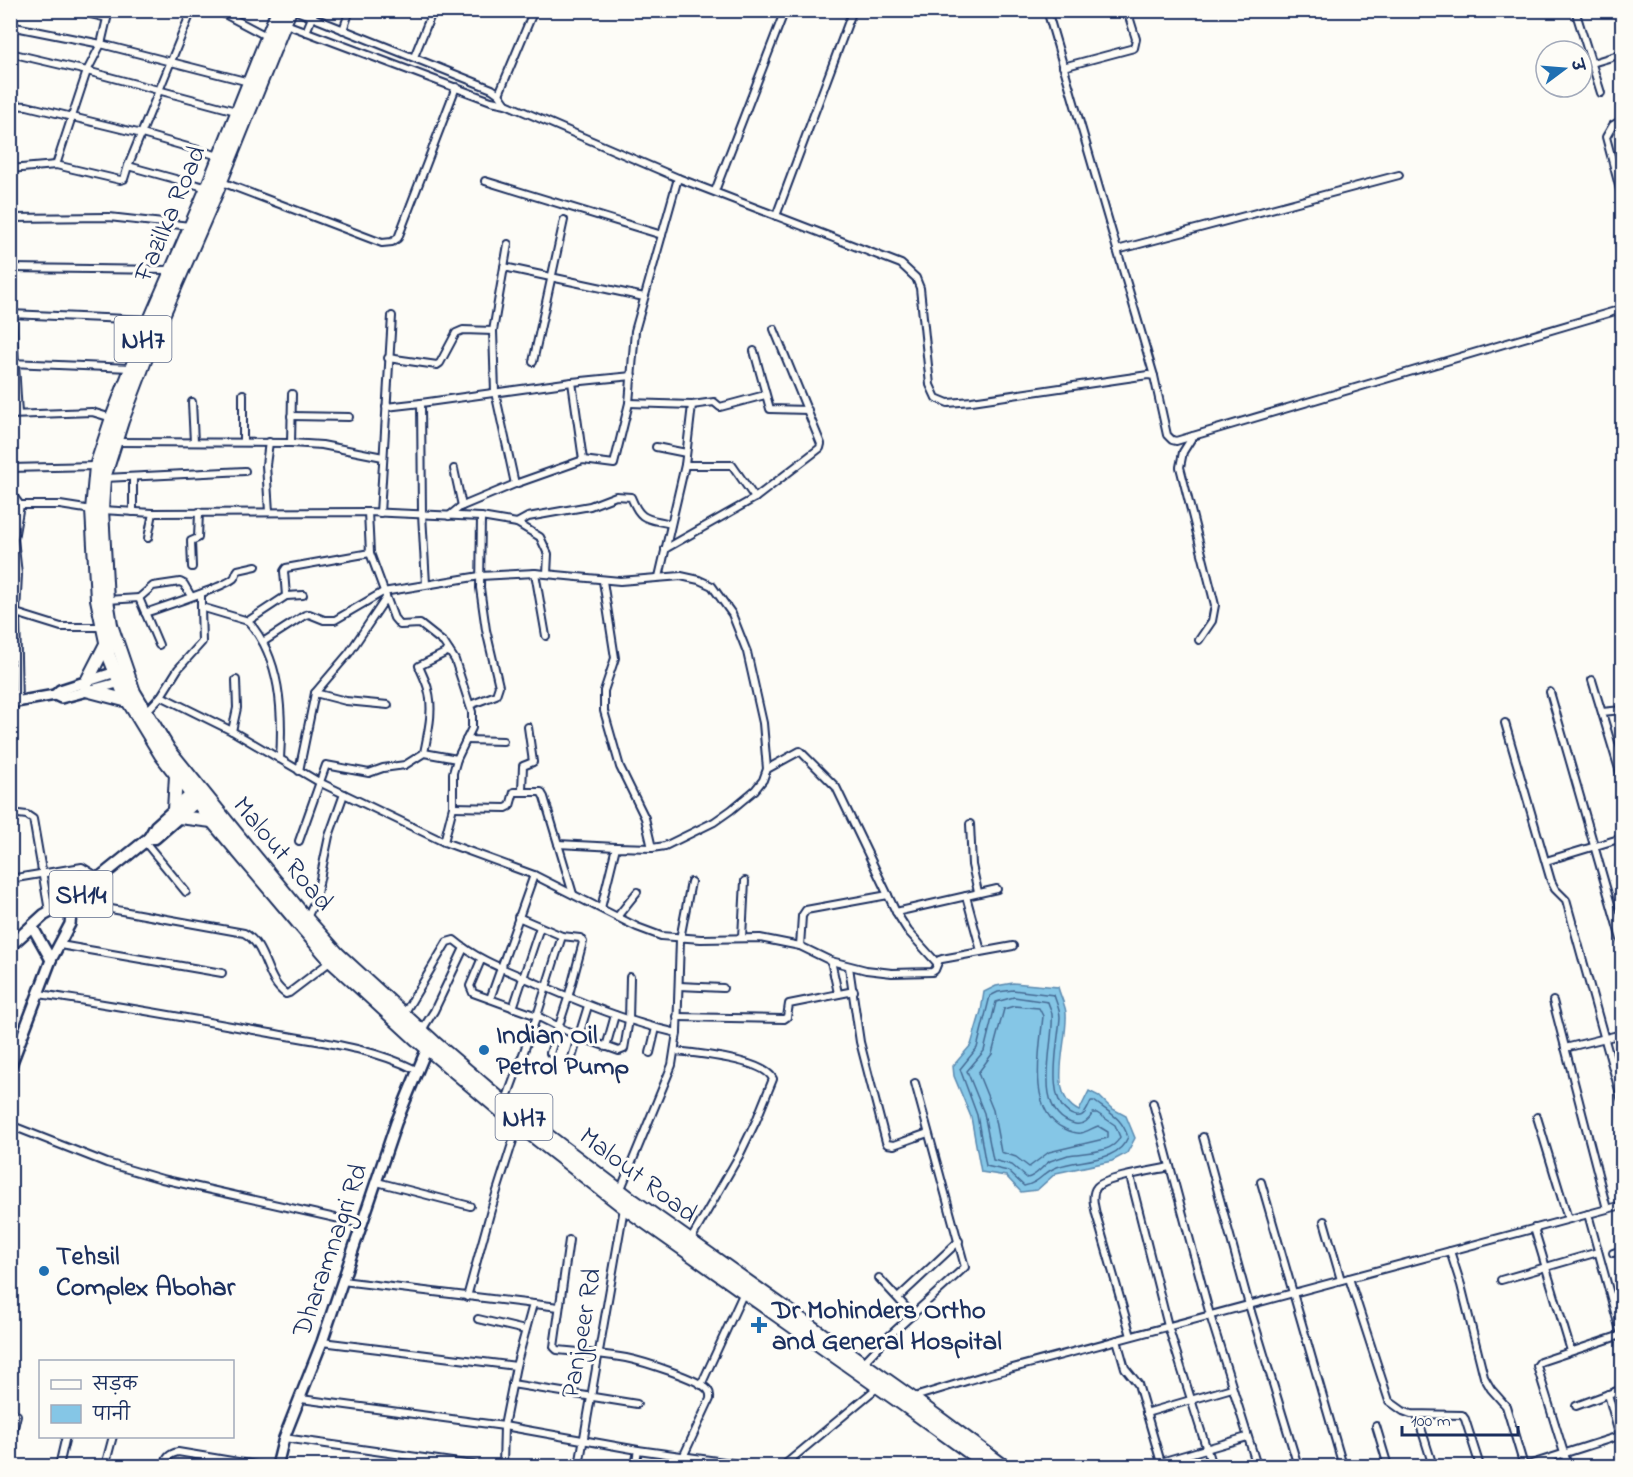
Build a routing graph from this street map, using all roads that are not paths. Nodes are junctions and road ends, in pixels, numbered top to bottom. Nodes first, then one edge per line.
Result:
1 (73, 10) edge
2 (109, 10) edge
3 (192, 10) edge
4 (217, 10) edge
5 (292, 10) edge
6 (315, 10) edge
7 (350, 10) edge
8 (433, 10) edge
9 (534, 10) edge
10 (785, 10) edge
11 (854, 10) edge
12 (1047, 10) edge
13 (1127, 10) edge
14 (1575, 10) edge
15 (107, 18) junction
16 (279, 18) edge
17 (312, 18) junction
18 (10, 26) edge
19 (343, 30) junction
20 (306, 32) junction
21 (268, 37) junction
22 (1584, 39) edge
23 (101, 44) junction
24 (10, 53) edge
25 (1623, 54) edge
26 (414, 57) junction
27 (172, 61) junction
28 (1594, 62) edge
29 (1063, 67) junction
30 (1594, 70) edge
31 (87, 71) junction
32 (249, 82) junction
33 (456, 87) junction
34 (160, 90) junction
35 (1601, 93) dead end
36 (499, 94) junction
37 (506, 104) junction
38 (10, 105) edge
39 (236, 111) junction
40 (70, 117) junction
41 (1623, 120) edge
42 (142, 134) junction
43 (219, 156) junction
44 (56, 165) junction
45 (128, 166) junction
46 (10, 169) edge
47 (1399, 175) dead end
48 (678, 178) junction
49 (485, 181) dead end
50 (214, 185) junction
51 (715, 191) junction
52 (1623, 197) edge
53 (776, 216) junction
54 (11, 218) edge
55 (564, 220) dead end
56 (190, 226) junction
57 (662, 235) junction
58 (508, 244) dead end
59 (1117, 250) junction
60 (504, 267) junction
61 (12, 268) edge
62 (171, 270) junction
63 (551, 277) junction
64 (644, 297) junction
65 (1623, 309) edge
66 (11, 314) edge
67 (392, 316) dead end
68 (150, 320) junction
69 (774, 329) dead end
70 (493, 331) junction
71 (754, 351) dead end
72 (388, 358) junction
73 (13, 363) edge
74 (533, 363) dead end
75 (131, 368) junction
76 (632, 376) junction
77 (1154, 376) junction
78 (572, 382) junction
79 (495, 392) junction
80 (243, 394) dead end
81 (292, 394) dead end
82 (765, 395) junction
83 (192, 402) dead end
84 (422, 403) junction
85 (628, 403) junction
86 (692, 405) junction
87 (386, 407) junction
88 (808, 410) junction
89 (14, 414) edge
90 (291, 416) junction
91 (112, 417) junction
92 (349, 417) dead end
93 (1193, 436) junction
94 (115, 442) junction
95 (194, 442) junction
96 (243, 442) junction
97 (269, 442) junction
98 (291, 443) junction
99 (656, 447) dead end
100 (686, 453) junction
101 (383, 457) junction
102 (583, 460) junction
103 (685, 465) junction
104 (96, 466) junction
105 (10, 468) edge
106 (454, 469) dead end
107 (245, 471) dead end
108 (133, 477) junction
109 (104, 478) junction
110 (515, 484) junction
111 (10, 496) edge
112 (755, 498) junction
113 (20, 505) junction
114 (462, 506) junction
115 (97, 510) junction
116 (133, 512) junction
117 (199, 512) junction
118 (269, 512) junction
119 (368, 512) junction
120 (153, 513) junction
121 (380, 513) junction
122 (422, 514) junction
123 (449, 516) junction
124 (481, 517) junction
125 (517, 524) junction
126 (671, 524) junction
127 (148, 538) dead end
128 (12, 540) edge
129 (665, 549) junction
130 (370, 553) junction
131 (256, 566) dead end
132 (192, 567) dead end
133 (534, 573) junction
134 (547, 574) junction
135 (480, 576) junction
136 (659, 577) junction
137 (603, 581) junction
138 (426, 584) junction
139 (201, 594) junction
140 (303, 595) dead end
141 (384, 595) junction
142 (191, 596) junction
143 (286, 596) junction
144 (139, 598) junction
145 (107, 600) junction
146 (201, 607) junction
147 (14, 612) edge
148 (145, 613) junction
149 (248, 621) junction
150 (102, 627) junction
151 (546, 636) dead end
152 (1198, 640) dead end
153 (262, 642) junction
154 (106, 644) junction
155 (159, 645) dead end
156 (449, 651) junction
157 (122, 676) junction
158 (236, 680) dead end
159 (1592, 680) dead end
160 (87, 686) junction
161 (1550, 692) dead end
162 (315, 693) junction
163 (161, 696) junction
164 (128, 701) junction
165 (14, 703) edge
166 (388, 705) dead end
167 (470, 705) junction
168 (1623, 710) edge
169 (145, 712) junction
170 (1602, 712) junction
171 (1505, 723) dead end
172 (528, 727) dead end
173 (232, 731) junction
174 (466, 740) junction
175 (503, 741) dead end
176 (424, 753) junction
177 (280, 759) junction
178 (457, 759) junction
179 (766, 769) junction
180 (300, 771) junction
181 (176, 775) junction
182 (1623, 779) edge
183 (319, 782) junction
184 (522, 790) junction
185 (198, 794) junction
186 (345, 794) junction
187 (453, 807) junction
188 (10, 813) edge
189 (176, 814) junction
190 (212, 821) junction
191 (970, 824) dead end
192 (1623, 838) edge
193 (147, 840) junction
194 (299, 841) dead end
195 (444, 842) junction
196 (558, 844) junction
197 (616, 847) junction
198 (1594, 847) junction
199 (652, 848) junction
200 (245, 853) junction
201 (1546, 861) junction
202 (42, 874) junction
203 (534, 875) junction
204 (100, 878) junction
205 (10, 879) edge
206 (745, 881) dead end
207 (691, 882) dead end
208 (997, 889) dead end
209 (637, 891) dead end
210 (186, 892) dead end
211 (978, 892) junction
212 (573, 894) junction
213 (888, 895) junction
214 (966, 896) junction
215 (73, 899) junction
216 (100, 907) dead end
217 (602, 908) junction
218 (49, 911) junction
219 (896, 912) junction
220 (519, 917) junction
221 (617, 917) junction
222 (306, 918) junction
223 (32, 926) junction
224 (540, 927) junction
225 (10, 932) edge
226 (562, 936) junction
227 (742, 937) junction
228 (680, 939) junction
229 (1623, 943) edge
230 (12, 945) edge
231 (60, 945) junction
232 (800, 946) junction
233 (1013, 946) dead end
234 (464, 948) junction
235 (981, 951) junction
236 (51, 960) junction
237 (481, 960) junction
238 (331, 961) junction
239 (831, 961) junction
240 (937, 963) junction
241 (849, 967) junction
242 (501, 969) junction
243 (222, 973) dead end
244 (522, 977) junction
245 (630, 977) dead end
246 (679, 986) junction
247 (546, 988) junction
248 (723, 988) dead end
249 (854, 991) junction
250 (838, 993) junction
251 (39, 994) junction
252 (568, 998) junction
253 (490, 999) junction
254 (1553, 1001) dead end
255 (588, 1006) junction
256 (513, 1008) junction
257 (404, 1014) junction
258 (615, 1015) junction
259 (537, 1016) junction
260 (677, 1017) junction
261 (629, 1020) junction
262 (558, 1026) junction
263 (656, 1028) junction
264 (422, 1031) junction
265 (676, 1033) junction
266 (1623, 1034) edge
267 (579, 1037) junction
268 (1606, 1039) junction
269 (606, 1047) junction
270 (427, 1048) junction
271 (1565, 1048) junction
272 (675, 1051) junction
273 (550, 1053) dead end
274 (650, 1053) dead end
275 (570, 1064) dead end
276 (10, 1068) edge
277 (416, 1070) junction
278 (915, 1083) dead end
279 (1623, 1101) edge
280 (1153, 1102) dead end
281 (503, 1108) junction
282 (1537, 1117) dead end
283 (10, 1125) edge
284 (518, 1125) junction
285 (928, 1133) junction
286 (1203, 1137) dead end
287 (1170, 1167) junction
288 (1130, 1176) junction
289 (377, 1182) junction
290 (1261, 1182) dead end
291 (620, 1191) junction
292 (1623, 1204) edge
293 (470, 1206) dead end
294 (625, 1208) junction
295 (1607, 1209) junction
296 (1588, 1214) junction
297 (1568, 1219) junction
298 (1324, 1221) dead end
299 (362, 1224) junction
300 (1534, 1228) junction
301 (569, 1240) dead end
302 (690, 1241) junction
303 (959, 1241) junction
304 (1623, 1250) edge
305 (1450, 1251) junction
306 (1598, 1252) junction
307 (1613, 1253) dead end
308 (1546, 1266) junction
309 (879, 1278) dead end
310 (1350, 1278) junction
311 (1341, 1280) junction
312 (1501, 1280) dead end
313 (342, 1281) junction
314 (744, 1292) junction
315 (1292, 1293) junction
316 (467, 1297) junction
317 (898, 1298) junction
318 (1623, 1298) edge
319 (1612, 1301) junction
320 (533, 1304) junction
321 (1250, 1305) junction
322 (559, 1307) junction
323 (913, 1315) junction
324 (1210, 1315) junction
325 (478, 1319) dead end
326 (1168, 1326) junction
327 (525, 1330) junction
328 (1131, 1336) junction
329 (1622, 1337) edge
330 (1117, 1340) junction
331 (322, 1342) junction
332 (1570, 1351) junction
333 (598, 1354) junction
334 (863, 1363) junction
335 (516, 1366) junction
336 (512, 1384) junction
337 (701, 1385) junction
338 (878, 1387) junction
339 (1232, 1388) junction
340 (1623, 1389) edge
341 (1608, 1394) junction
342 (591, 1397) junction
343 (301, 1400) junction
344 (1191, 1400) junction
345 (908, 1401) junction
346 (637, 1404) dead end
347 (1576, 1406) dead end
348 (1146, 1413) junction
349 (17, 1414) dead end
350 (1417, 1415) junction
351 (504, 1426) junction
352 (1376, 1426) dead end
353 (1621, 1436) edge
354 (1247, 1437) junction
355 (66, 1438) edge
356 (113, 1438) edge
357 (284, 1438) junction
358 (583, 1441) junction
359 (10, 1444) edge
360 (1623, 1445) edge
361 (1206, 1449) junction
362 (638, 1450) junction
363 (1564, 1454) junction
364 (683, 1457) junction
365 (1162, 1464) edge
366 (59, 1467) edge
367 (105, 1467) edge
368 (164, 1467) edge
369 (262, 1467) edge
370 (277, 1467) edge
371 (480, 1467) edge
372 (503, 1467) edge
373 (579, 1467) edge
374 (635, 1467) edge
375 (753, 1467) edge
376 (783, 1467) edge
377 (988, 1467) edge
378 (1004, 1467) edge
379 (1212, 1467) edge
380 (1257, 1467) edge
381 (1298, 1467) edge
382 (1343, 1467) edge
383 (1388, 1467) edge
384 (1433, 1467) edge
385 (1480, 1467) edge
386 (1524, 1467) edge
387 (1568, 1467) edge

1 - 15 street
2 - 15 street
3 - 27 street
4 - 21 street
5 - 16 highway, Fazilka Road / NH7
5 - 17 street
6 - 17 street
7 - 19 street
8 - 26 street
9 - 36 street
10 - 51 street
11 - 53 street
12 - 29 street
13 - 29 street
14 - 22 street
15 - 23 street
16 - 20 street
16 - 21 highway, Fazilka Road / NH7
16 - 50 highway, Fazilka Road / NH7
17 - 19 street
17 - 20 street
18 - 23 street
19 - 26 street
20 - 33 street
21 - 32 highway, Fazilka Road / NH7
23 - 27 street
23 - 31 street
24 - 31 street
25 - 28 street
26 - 36 street
27 - 32 street
27 - 34 street
29 - 59 street
30 - 35 street
31 - 34 street
31 - 40 street
32 - 39 highway, Fazilka Road / NH7
33 - 37 street
33 - 50 street
34 - 39 street
34 - 42 street
36 - 37 street
37 - 48 street
38 - 40 street
39 - 43 highway, Fazilka Road / NH7
40 - 42 street
40 - 44 street
41 - 52 street
42 - 43 street
42 - 45 street
43 - 50 highway, Fazilka Road / NH7
44 - 45 street
44 - 46 street
45 - 50 street
47 - 59 street
48 - 51 street
48 - 57 street
49 - 57 street
50 - 56 highway, Fazilka Road / NH7
50 - 94 highway, Fazilka Road / NH7
51 - 53 street
53 - 77 street
54 - 56 street
54 - 61 street
55 - 63 street
56 - 62 highway, Fazilka Road / NH7
57 - 64 street
58 - 60 street
59 - 77 street
60 - 63 street
60 - 70 street
61 - 62 street
62 - 68 highway, Fazilka Road / NH7
63 - 64 street
63 - 74 street
64 - 76 street
65 - 93 street
66 - 68 street
66 - 73 street
67 - 72 street
68 - 75 highway, Fazilka Road / NH7
69 - 88 street
70 - 72 street
70 - 79 street
71 - 82 street
72 - 87 street
73 - 75 street
73 - 89 street
75 - 91 highway, Fazilka Road / NH7
76 - 78 street
76 - 85 street
77 - 93 street
78 - 79 street
78 - 102 street
79 - 84 street
79 - 110 street
80 - 96 street
81 - 90 street
82 - 86 street
82 - 88 street
83 - 95 street
84 - 87 street
84 - 122 street
85 - 86 street
85 - 102 street
86 - 100 street
87 - 101 street
88 - 112 street
89 - 91 street
90 - 92 street
90 - 98 street
91 - 104 highway, Fazilka Road / NH7
93 - 152 street
94 - 95 street
94 - 109 highway, Fazilka Road / NH7
95 - 96 street
96 - 97 street
97 - 98 street
97 - 118 street
98 - 101 street
99 - 100 street
100 - 103 street
101 - 121 street
102 - 110 street
103 - 112 street
103 - 126 street
104 - 105 street
104 - 115 highway, Fazilka Road / NH7
106 - 114 street
107 - 108 street
108 - 109 street
108 - 116 street
109 - 115 highway, Fazilka Road / NH7
110 - 114 street
111 - 113 street
112 - 129 street
113 - 115 street
113 - 128 street
114 - 123 street
115 - 116 street
115 - 145 highway, Fazilka Road / NH7
115 - 150 highway, Fazilka Road / NH7
116 - 120 street
117 - 118 street
117 - 120 street
117 - 132 street
118 - 119 street
119 - 121 street
119 - 130 street
120 - 127 street
121 - 122 street
122 - 123 street
122 - 138 street
123 - 124 street
124 - 125 street
124 - 135 street
125 - 126 street
125 - 134 street
126 - 129 street
128 - 147 street
129 - 136 street
130 - 141 street
130 - 143 street
131 - 139 street
133 - 134 street
133 - 135 street
133 - 151 street
134 - 137 street
135 - 138 street
135 - 167 street
136 - 137 street
136 - 179 street
137 - 199 street
138 - 141 street
139 - 142 street
139 - 146 street
140 - 143 street
141 - 153 street
141 - 156 street
141 - 162 street
142 - 144 street
142 - 148 street
143 - 149 street
144 - 145 street
144 - 148 street
145 - 157 highway, Fazilka Road / NH7
146 - 149 street
146 - 163 street
147 - 150 street
147 - 165 street
148 - 155 street
149 - 153 street
150 - 154 highway, Fazilka Road / NH7
153 - 177 street
154 - 157 highway, Fazilka Road / NH7
154 - 160 highway
156 - 167 street
156 - 176 street
157 - 160 street
157 - 164 highway, Malout Road / NH7
157 - 169 highway, Malout Road / NH7
158 - 173 street
159 - 170 street
160 - 164 highway
160 - 165 street
161 - 198 street
162 - 166 street
162 - 180 street
163 - 169 street
163 - 173 street
164 - 181 highway, Malout Road / NH7
167 - 174 street
168 - 170 street
169 - 185 highway, Malout Road / NH7
170 - 182 street
171 - 201 street
172 - 184 street
173 - 177 street
174 - 175 street
174 - 178 street
176 - 178 street
176 - 183 street
177 - 180 street
178 - 187 street
179 - 199 street
179 - 213 street
180 - 183 street
181 - 185 highway, Malout Road / NH7
181 - 189 highway
183 - 186 street
183 - 194 street
184 - 187 street
184 - 196 street
185 - 189 main road, SH14
185 - 190 highway, Malout Road / NH7
185 - 200 highway, Malout Road / NH7
186 - 195 street
186 - 222 street
187 - 195 street
188 - 202 street
189 - 190 highway
189 - 193 main road, SH14
190 - 200 highway, Malout Road / NH7
191 - 211 street
192 - 198 street
193 - 204 main road, SH14
193 - 210 street
195 - 203 street
196 - 197 street
196 - 212 street
197 - 199 street
197 - 217 street
198 - 201 street
198 - 229 street
200 - 222 highway, Malout Road / NH7
200 - 238 highway, Malout Road / NH7
201 - 268 street
202 - 204 street
202 - 205 street
202 - 218 street
203 - 212 street
203 - 220 street
204 - 215 main road, SH14
206 - 227 street
207 - 228 street
208 - 211 street
209 - 221 street
211 - 214 street
212 - 217 street
213 - 219 street
213 - 232 street
214 - 219 street
214 - 235 street
215 - 218 main road, SH14
215 - 231 street
216 - 238 street
217 - 221 street
218 - 223 main road, SH14
219 - 240 street
220 - 224 street
220 - 242 street
221 - 228 street
222 - 257 highway, Malout Road / NH7
223 - 230 main road, SH14
223 - 236 street
224 - 226 street
224 - 244 street
225 - 230 street
226 - 247 street
226 - 252 street
227 - 228 street
227 - 232 street
228 - 246 street
231 - 236 street
231 - 243 street
232 - 239 street
233 - 235 street
234 - 237 street
234 - 257 street
234 - 264 street
235 - 240 street
236 - 251 street
237 - 242 street
237 - 253 street
238 - 270 highway, Malout Road / NH7
239 - 241 street
239 - 250 street
240 - 241 street
241 - 249 street
242 - 244 street
242 - 253 street
244 - 247 street
244 - 256 street
245 - 261 street
246 - 248 street
246 - 260 street
247 - 252 street
247 - 259 street
249 - 250 street
249 - 285 street
250 - 260 street
251 - 276 street
251 - 277 street
252 - 255 street
252 - 262 street
253 - 256 street
254 - 271 street
255 - 258 street
255 - 267 street
256 - 259 street
257 - 264 highway, Malout Road / NH7
258 - 261 street
258 - 269 street
259 - 262 street
259 - 281 street
260 - 265 street
261 - 263 street
261 - 269 street
262 - 267 street
262 - 273 street
263 - 265 street
263 - 274 street
264 - 281 highway, Malout Road / NH7
265 - 272 street
266 - 268 street
267 - 269 street
267 - 275 street
268 - 271 street
268 - 279 street
270 - 277 street, Dharamnagri Rd
270 - 281 highway, Malout Road / NH7
271 - 295 street
272 - 291 street
272 - 302 street
277 - 289 street, Dharamnagri Rd
278 - 285 street
280 - 287 street
281 - 284 highway, Malout Road / NH7
281 - 291 highway, Malout Road / NH7
282 - 297 street
283 - 299 street
284 - 294 highway, Malout Road / NH7
284 - 316 street
285 - 303 street
286 - 321 street
287 - 288 street
287 - 324 street
288 - 326 street
288 - 328 street
289 - 293 street
289 - 299 street, Dharamnagri Rd
290 - 315 street
291 - 302 highway, Malout Road / NH7
292 - 295 street
294 - 314 highway, Malout Road / NH7
294 - 333 street, Panjpeer Rd
295 - 296 street
296 - 297 street
296 - 306 street
297 - 300 street
298 - 311 street
299 - 313 street, Dharamnagri Rd
300 - 305 street
300 - 308 street
301 - 322 street
302 - 334 highway, Malout Road / NH7
303 - 317 street
303 - 323 street
304 - 307 street
305 - 310 street
305 - 386 street
306 - 308 street
306 - 319 street
308 - 312 street
308 - 332 street
309 - 317 street
310 - 311 street
310 - 350 street
311 - 315 street
313 - 316 street
313 - 331 street, Dharamnagri Rd
314 - 337 street
314 - 338 highway, Malout Road / NH7
315 - 321 street
315 - 382 street
316 - 320 street
317 - 323 street
318 - 319 street
319 - 329 street
320 - 322 street
320 - 327 street
321 - 324 street
321 - 381 street
322 - 333 street
323 - 334 street
324 - 326 street
324 - 339 street
325 - 327 street
326 - 328 street
326 - 344 street
327 - 335 street
328 - 330 street
329 - 332 street
330 - 345 street
330 - 348 street
331 - 335 street
331 - 343 street, Dharamnagri Rd
332 - 363 street
333 - 337 street
333 - 342 street, Panjpeer Rd
334 - 345 highway, Malout Road / NH7
335 - 336 street
336 - 342 street
336 - 351 street
337 - 364 street
338 - 345 highway, Malout Road / NH7
338 - 376 street
339 - 344 street
339 - 354 street
340 - 341 street
341 - 347 street
341 - 353 street
342 - 346 street
342 - 358 street, Panjpeer Rd
343 - 351 street
343 - 357 street, Dharamnagri Rd
344 - 348 street
344 - 361 street
345 - 377 highway, Malout Road / NH7
345 - 378 highway, Malout Road / NH7
348 - 365 street
349 - 359 street
350 - 384 street
350 - 385 street
351 - 358 street
351 - 372 street
352 - 383 street
353 - 360 street
353 - 363 street
354 - 361 street
354 - 380 street
355 - 366 street
356 - 367 street
357 - 370 street, Dharamnagri Rd
357 - 371 street
358 - 362 street
358 - 373 street, Panjpeer Rd
361 - 365 street
361 - 379 street
362 - 364 street
362 - 374 street
363 - 386 street
363 - 387 street
364 - 375 street
368 - 369 street

